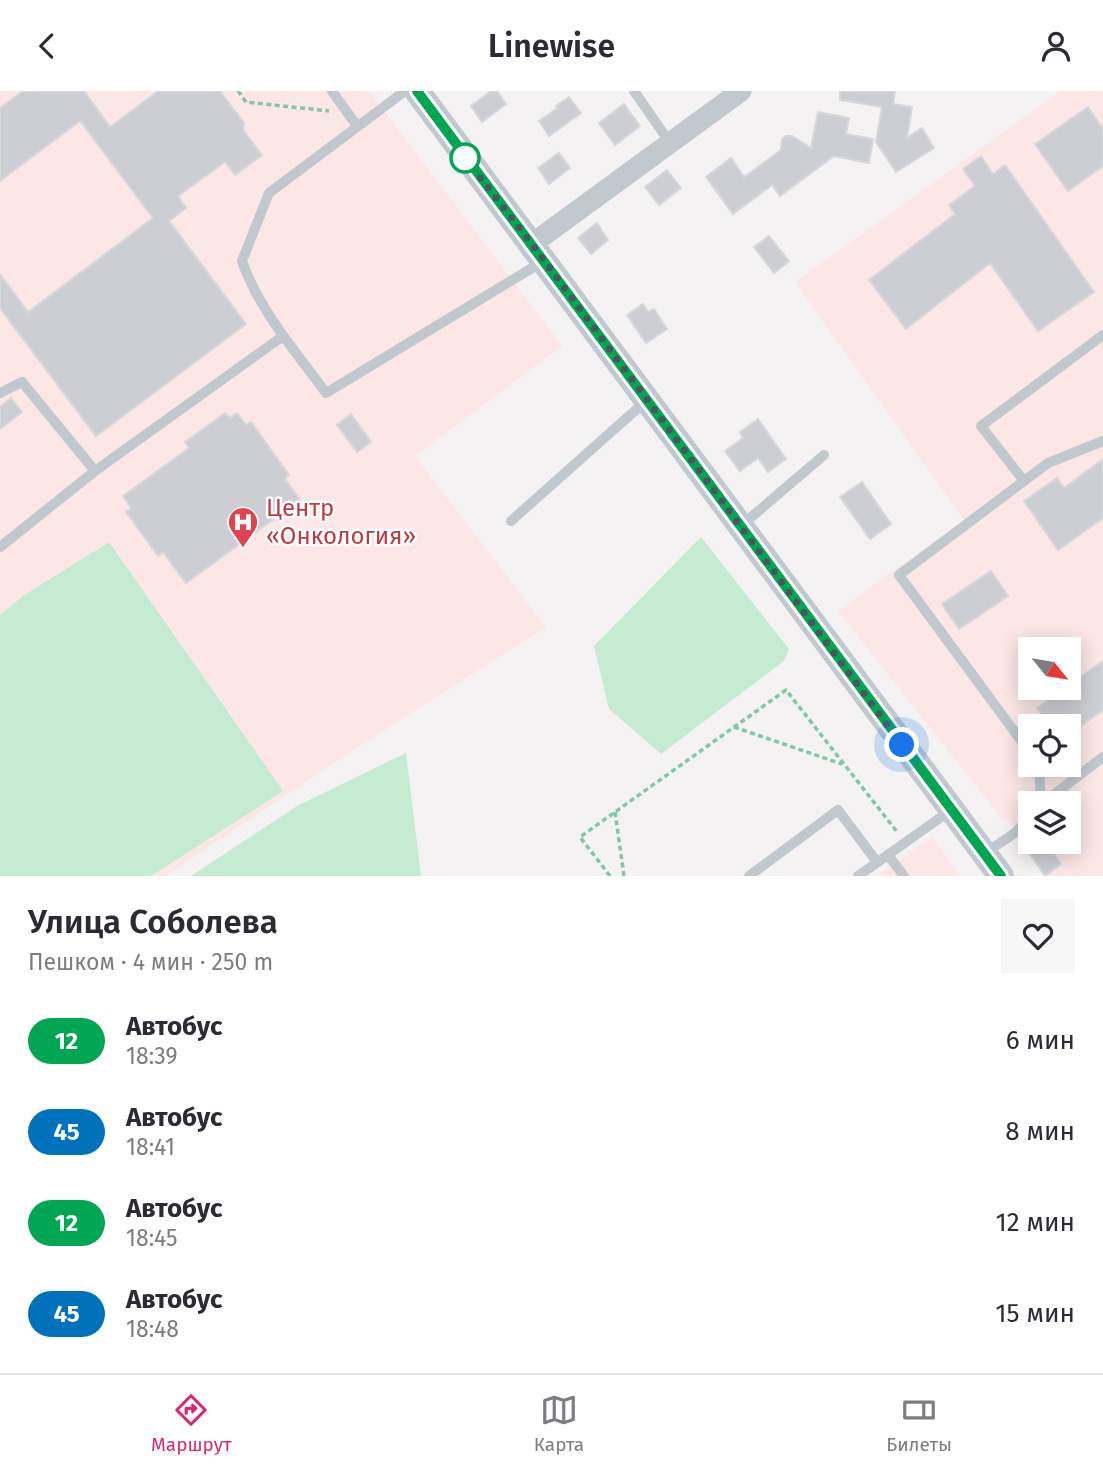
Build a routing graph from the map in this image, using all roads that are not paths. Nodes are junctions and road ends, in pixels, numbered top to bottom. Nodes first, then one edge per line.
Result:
1 (332, 91) edge
2 (405, 91) edge
3 (417, 91) edge
4 (634, 91) edge
5 (741, 91) edge
6 (357, 126) junction
7 (670, 143) junction
8 (538, 252) junction
9 (1103, 335) edge
10 (283, 336) junction
11 (0, 393) edge
12 (647, 400) junction
13 (1103, 441) edge
14 (824, 455) dead end
15 (95, 471) junction
16 (1024, 481) junction
17 (511, 521) dead end
18 (740, 527) junction
19 (0, 547) edge
20 (1018, 736) edge
21 (1103, 757) edge
22 (1058, 791) edge
23 (951, 810) junction
24 (1018, 831) edge
25 (984, 854) junction
26 (888, 855) junction
27 (877, 862) junction
28 (749, 876) edge
29 (858, 876) edge
30 (904, 876) edge
31 (1001, 876) edge

1 - 6 lane
2 - 6 lane
3 - 8 street
4 - 7 lane
5 - 7 street
6 - 10 lane
7 - 8 street
8 - 10 lane
8 - 12 street
9 - 16 lane
10 - 15 lane
11 - 15 lane
12 - 17 lane
12 - 18 street
13 - 16 lane
14 - 18 lane
15 - 19 lane
16 - 20 lane
18 - 23 street
21 - 22 lane
23 - 25 street
23 - 26 lane
24 - 25 lane
25 - 31 street
26 - 27 lane
26 - 30 lane
27 - 28 lane
27 - 29 lane

